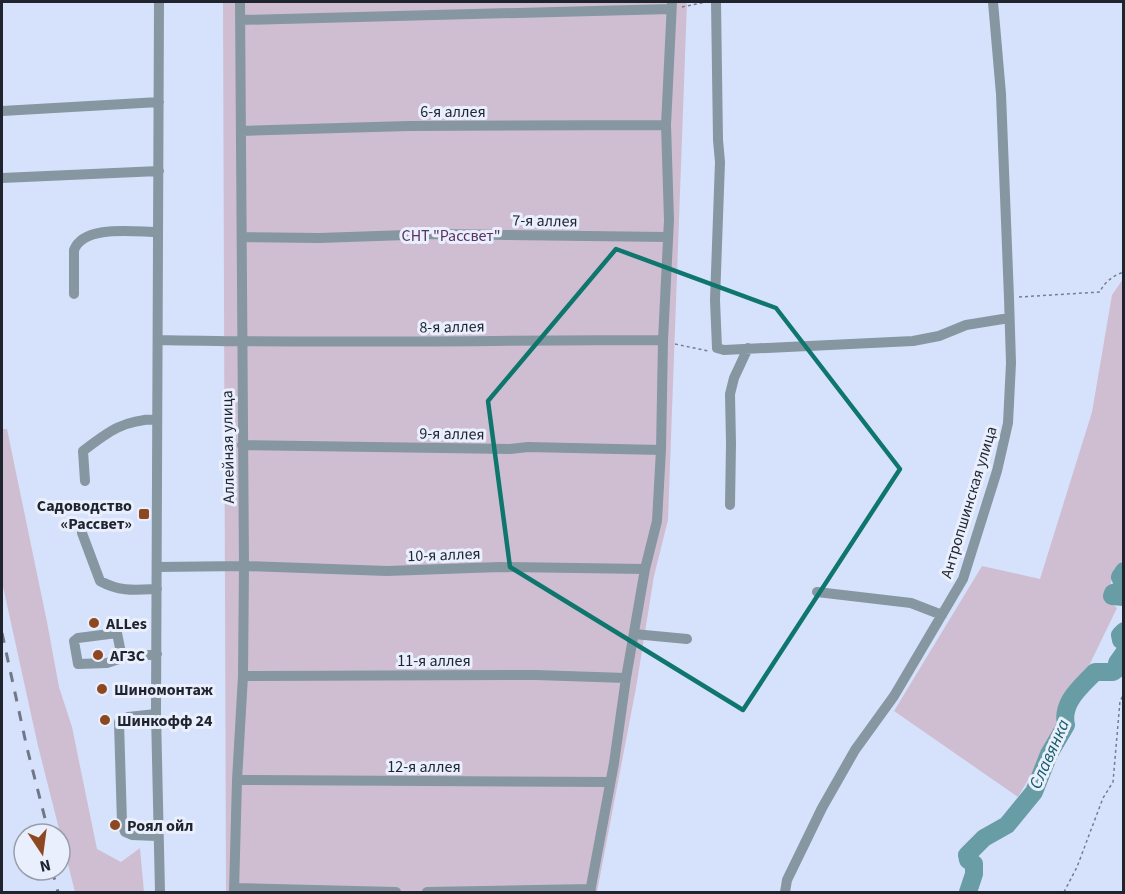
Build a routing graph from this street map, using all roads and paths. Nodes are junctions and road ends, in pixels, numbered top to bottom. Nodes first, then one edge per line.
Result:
1 (159, 2) edge
2 (240, 2) edge
3 (707, 2) edge
4 (716, 2) edge
5 (993, 2) edge
6 (672, 5) edge
7 (240, 20) junction
8 (159, 102) junction
9 (2, 111) edge
10 (666, 125) junction
11 (241, 131) junction
12 (159, 171) junction
13 (2, 178) edge
14 (158, 232) junction
15 (242, 237) junction
16 (667, 237) junction
17 (1124, 272) edge
18 (74, 294) dead end
19 (1009, 298) junction
20 (1009, 318) junction
21 (158, 340) junction
22 (663, 340) junction
23 (241, 342) junction
24 (717, 348) junction
25 (748, 348) junction
26 (157, 419) junction
27 (243, 445) junction
28 (661, 450) junction
29 (85, 481) dead end
30 (730, 505) dead end
31 (82, 533) dead end
32 (244, 566) junction
33 (158, 567) junction
34 (645, 569) junction
35 (158, 589) junction
36 (817, 592) dead end
37 (942, 615) junction
38 (634, 634) junction
39 (687, 639) dead end
40 (157, 654) junction
41 (122, 658) junction
42 (243, 676) junction
43 (626, 678) junction
44 (1124, 694) edge
45 (156, 714) junction
46 (237, 780) junction
47 (610, 782) junction
48 (157, 836) junction
49 (234, 890) edge
50 (591, 891) edge
51 (160, 892) edge
52 (396, 892) edge
53 (427, 892) edge
54 (785, 892) edge
55 (1064, 892) edge

1 - 8 street
2 - 7 street, Аллейная улица
3 - 6 path
4 - 24 street
5 - 19 street, Антропшинская улица
6 - 7 street
6 - 10 street
7 - 11 street, Аллейная улица
8 - 9 street
8 - 12 street
10 - 11 street, 6-я аллея
10 - 16 street
11 - 15 street, Аллейная улица
12 - 13 street
12 - 14 street
14 - 18 street
14 - 21 street
15 - 16 street, 7-я аллея
15 - 23 street, Аллейная улица
16 - 22 street
17 - 19 path
19 - 20 street, Антропшинская улица
20 - 25 street
20 - 37 street, Антропшинская улица
21 - 23 street, 8-я аллея
21 - 26 street
22 - 23 street, 8-я аллея
22 - 24 path
22 - 28 street
23 - 27 street, Аллейная улица
24 - 25 street
25 - 30 street
26 - 29 street
26 - 33 street
27 - 28 street, 9-я аллея
27 - 32 street, Аллейная улица
28 - 34 street
31 - 35 street
32 - 33 street, 10-я аллея
32 - 34 street, 10-я аллея
32 - 42 street, Аллейная улица
33 - 35 street
34 - 38 street
35 - 40 street
36 - 37 street
37 - 54 street, Антропшинская улица
38 - 39 street
38 - 43 street
40 - 41 street
40 - 45 street
41 - 41 street
42 - 43 street, 11-я аллея
42 - 46 street, Аллейная улица
43 - 47 street
44 - 55 path
45 - 48 street
45 - 48 street
46 - 47 street, 12-я аллея
46 - 49 street, Аллейная улица
47 - 50 street
48 - 51 street
49 - 52 street
50 - 53 street

